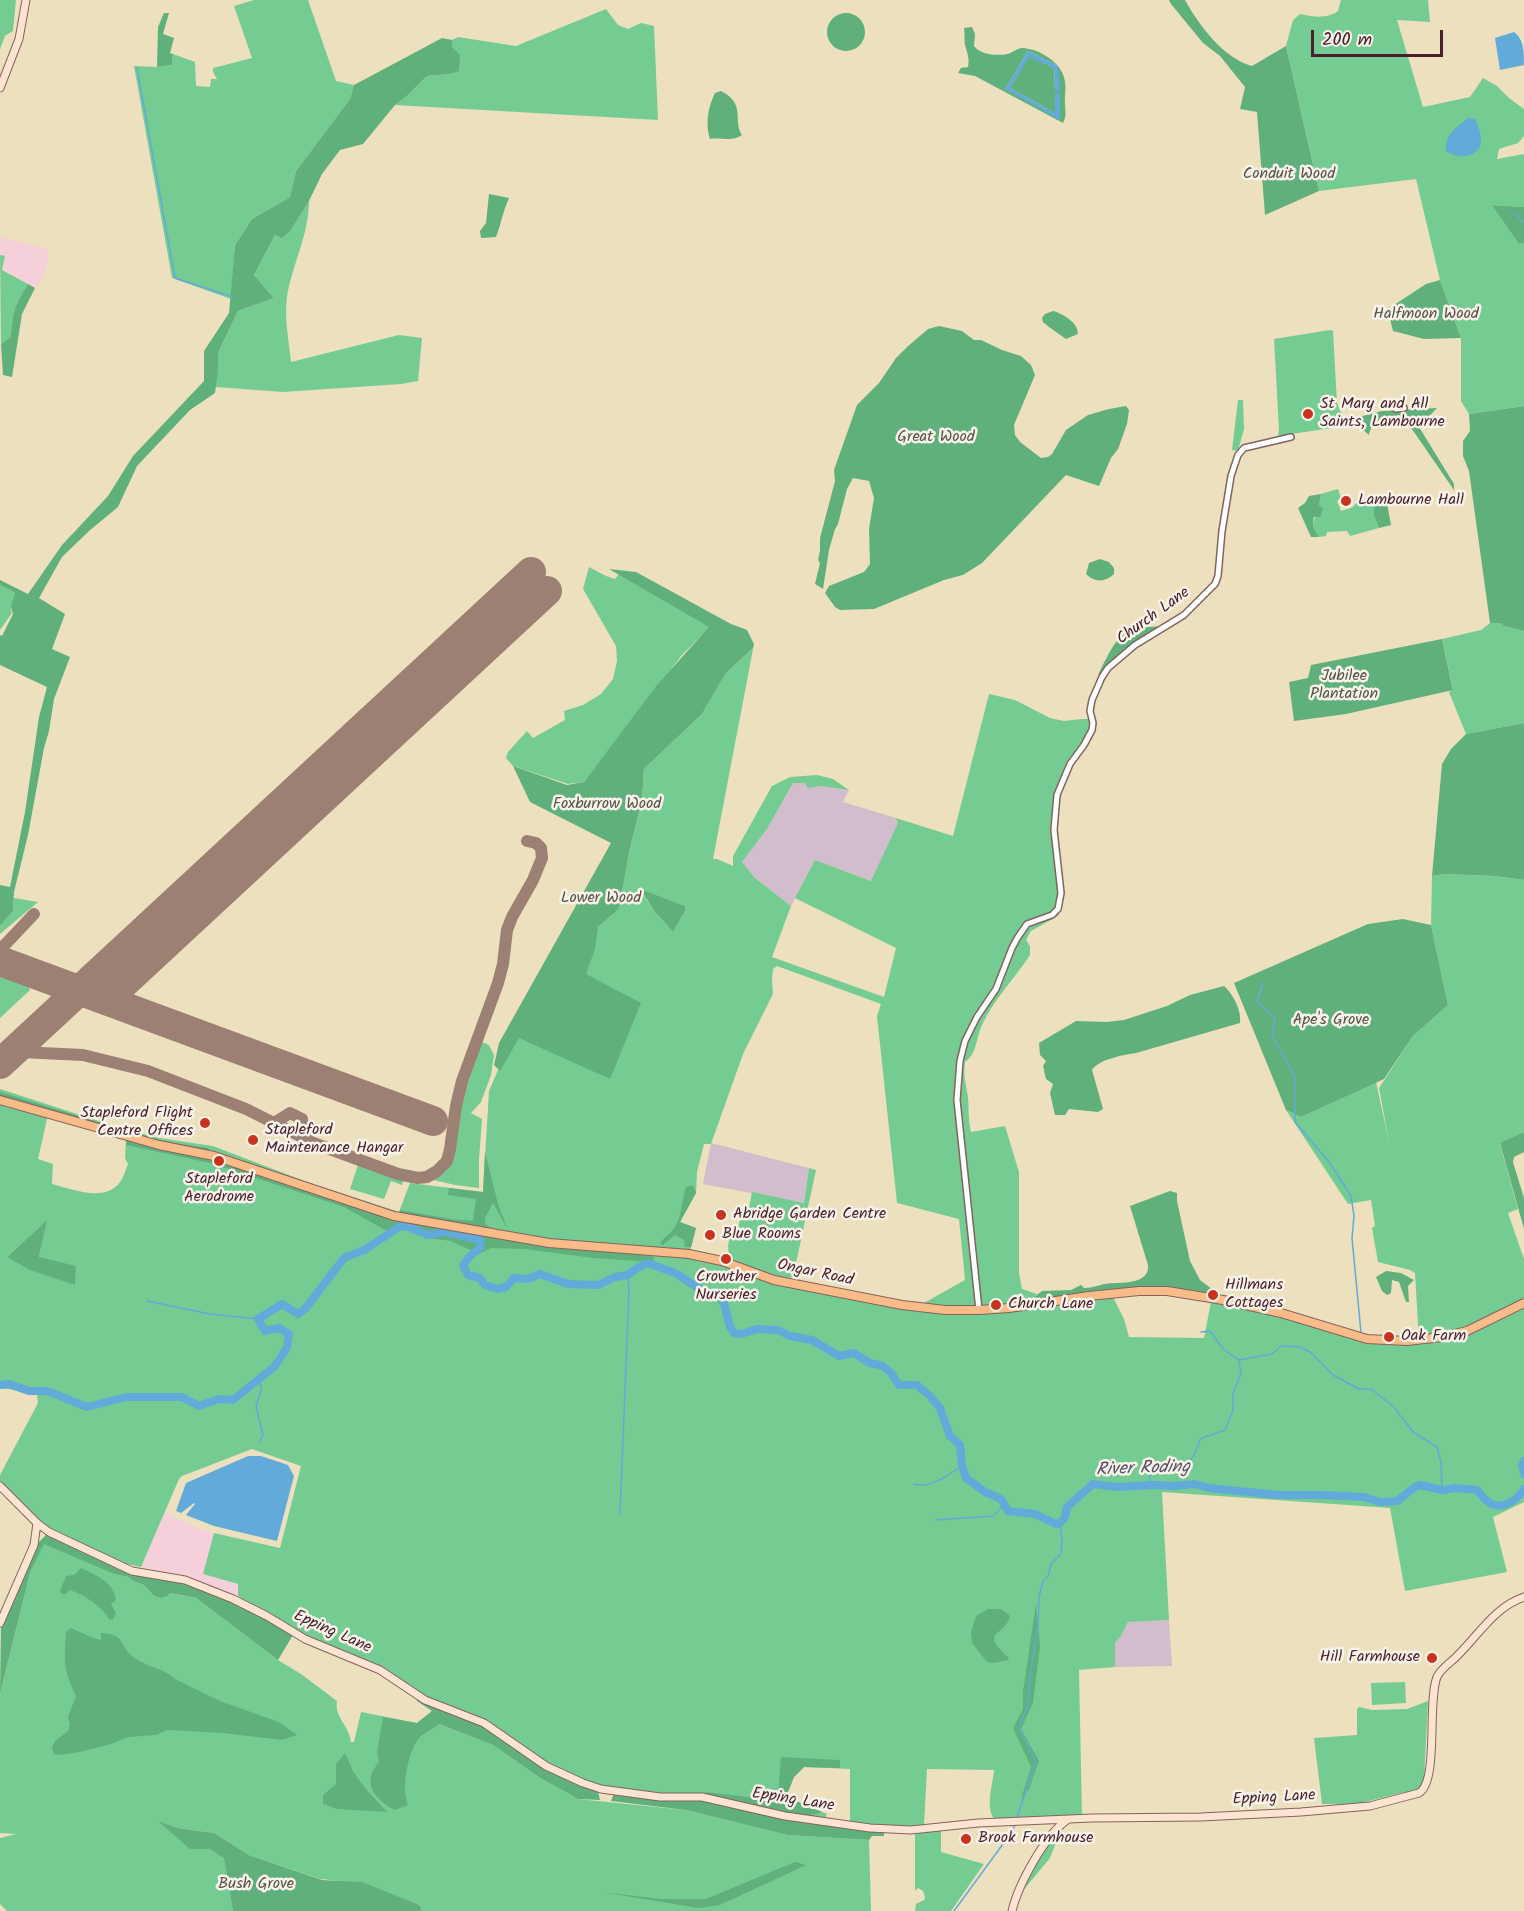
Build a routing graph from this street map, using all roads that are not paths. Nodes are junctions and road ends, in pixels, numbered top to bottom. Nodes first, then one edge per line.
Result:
1 (26, 0) edge
2 (0, 88) edge
3 (1404, 408) dead end
4 (1396, 409) dead end
5 (1291, 436) dead end
6 (0, 1100) edge
7 (1524, 1303) edge
8 (979, 1310) junction
9 (0, 1486) edge
10 (37, 1522) junction
11 (50, 1532) junction
12 (36, 1538) junction
13 (1524, 1597) edge
14 (0, 1623) edge
15 (1066, 1820) junction
16 (1044, 1821) junction
17 (1050, 1836) junction
18 (1012, 1911) edge

1 - 2 street
3 - 4 street
5 - 8 street, Church Lane
6 - 8 main road, Ongar Road
7 - 8 main road, Ongar Road
9 - 10 street, Epping Lane
10 - 11 street, Epping Lane
10 - 12 street
11 - 12 street
11 - 16 street, Epping Lane
12 - 14 street
13 - 15 street, Epping Lane
15 - 16 street, Epping Lane
15 - 17 street
16 - 17 street
17 - 18 street

